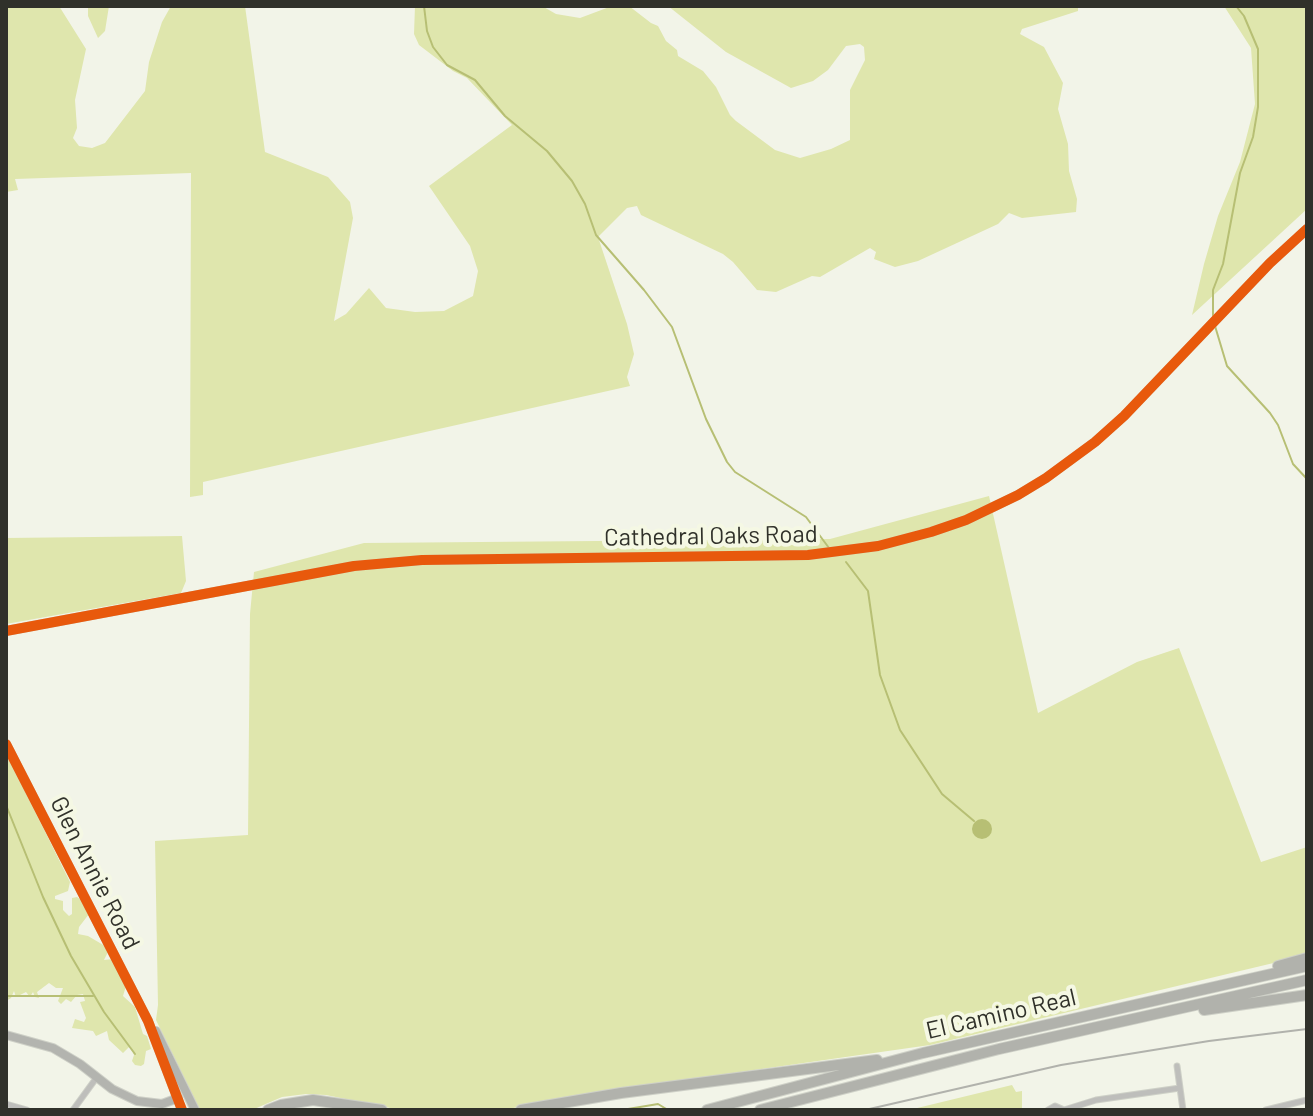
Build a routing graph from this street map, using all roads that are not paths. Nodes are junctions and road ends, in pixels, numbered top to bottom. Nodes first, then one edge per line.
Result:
1 (1307, 229) edge
2 (6, 631) edge
3 (6, 744) edge
4 (1307, 958) edge
5 (1307, 966) edge
6 (1307, 980) edge
7 (1307, 995) edge
8 (1159, 998) junction
9 (148, 1021) junction
10 (1112, 1024) junction
11 (6, 1035) edge
12 (923, 1053) junction
13 (1177, 1066) dead end
14 (97, 1077) junction
15 (1180, 1088) junction
16 (178, 1098) junction
17 (1307, 1100) edge
18 (6, 1104) edge
19 (150, 1107) edge
20 (27, 1110) edge
21 (73, 1110) edge
22 (182, 1110) edge
23 (195, 1110) edge
24 (268, 1110) edge
25 (382, 1110) edge
26 (521, 1110) edge
27 (707, 1110) edge
28 (760, 1110) edge
29 (1048, 1110) edge
30 (1064, 1110) edge
31 (1183, 1110) edge
32 (1266, 1110) edge

1 - 2 main road, Cathedral Oaks Road
3 - 9 main road, Glen Annie Road
4 - 8 highway
5 - 8 highway, El Camino Real
6 - 10 highway, El Camino Real
7 - 10 highway
8 - 12 highway, El Camino Real
9 - 16 main road, Glen Annie Road
9 - 23 main road, Glen Annie Road
10 - 28 highway, El Camino Real
11 - 14 main road
12 - 26 highway
12 - 27 highway, El Camino Real
13 - 15 street
14 - 19 main road
14 - 21 street
15 - 30 street
15 - 31 street
16 - 19 main road
16 - 22 main road, Glen Annie Road
17 - 32 street
18 - 20 street
24 - 25 highway
29 - 30 street

